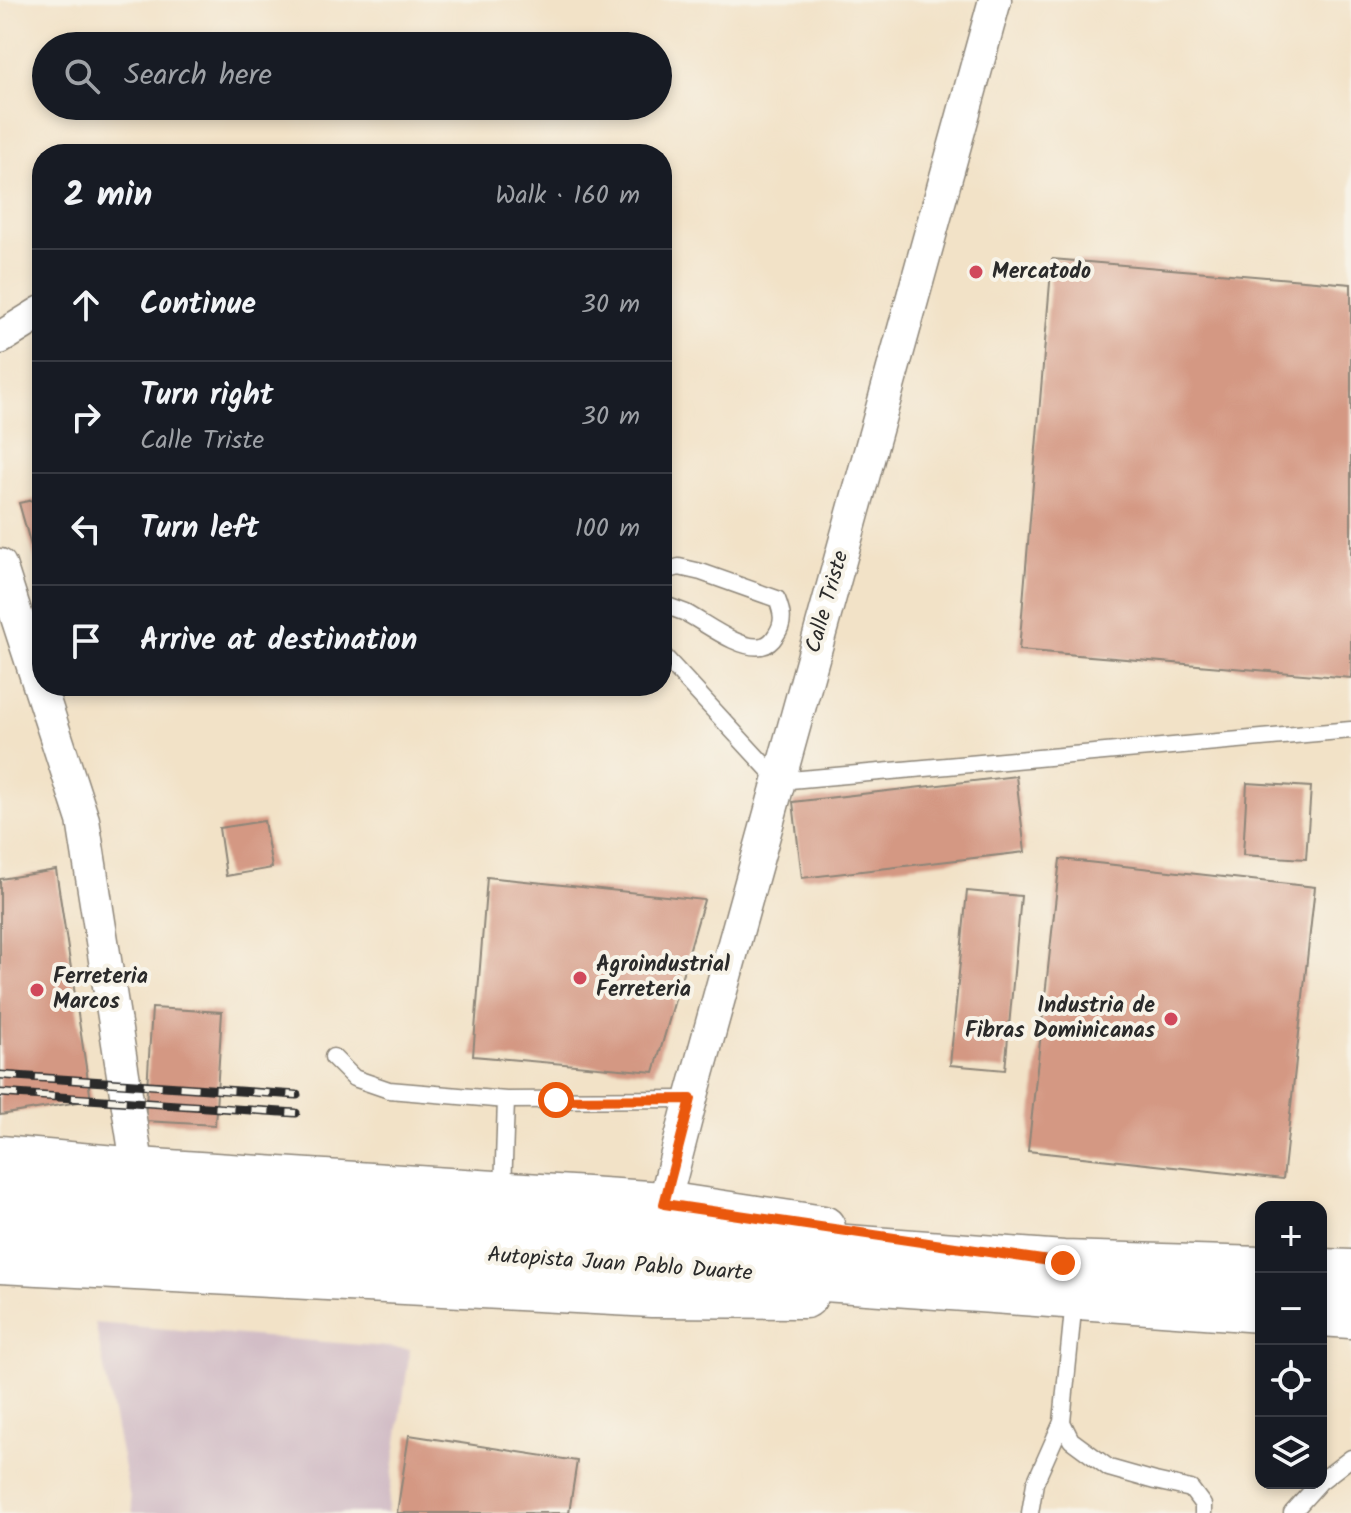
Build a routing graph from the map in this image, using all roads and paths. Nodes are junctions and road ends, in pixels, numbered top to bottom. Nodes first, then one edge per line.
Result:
1 (995, 0) edge
2 (32, 318) edge
3 (0, 338) edge
4 (0, 565) edge
5 (672, 569) edge
6 (672, 608) edge
7 (32, 663) edge
8 (672, 665) edge
9 (43, 696) edge
10 (1351, 730) edge
11 (779, 781) junction
12 (333, 1057) dead end
13 (691, 1099) junction
14 (506, 1100) junction
15 (0, 1158) edge
16 (138, 1170) junction
17 (0, 1188) edge
18 (503, 1194) junction
19 (664, 1204) junction
20 (182, 1217) junction
21 (0, 1223) edge
22 (0, 1261) edge
23 (1255, 1270) edge
24 (1327, 1271) edge
25 (1351, 1272) edge
26 (1067, 1286) junction
27 (1255, 1309) edge
28 (1327, 1314) edge
29 (1351, 1316) edge
30 (1062, 1422) junction
31 (1351, 1458) edge
32 (1327, 1477) edge
33 (1314, 1489) edge
34 (1030, 1513) edge
35 (1203, 1513) edge
36 (1292, 1513) edge

1 - 11 street, Calle Triste
2 - 3 street
4 - 7 street
5 - 6 lane
8 - 11 lane
9 - 16 street
10 - 11 lane
11 - 13 street, Calle Triste
12 - 14 lane
13 - 14 lane
13 - 19 street, Calle Triste
14 - 18 lane
15 - 16 main road
16 - 18 main road
17 - 20 main road
18 - 19 main road
19 - 26 main road
20 - 21 main road
20 - 26 main road, Autopista Juan Pablo Duarte
22 - 26 main road
23 - 26 main road
24 - 25 main road
26 - 27 main road
26 - 30 lane
28 - 29 main road
30 - 34 lane
30 - 35 lane
31 - 32 lane
33 - 36 lane

